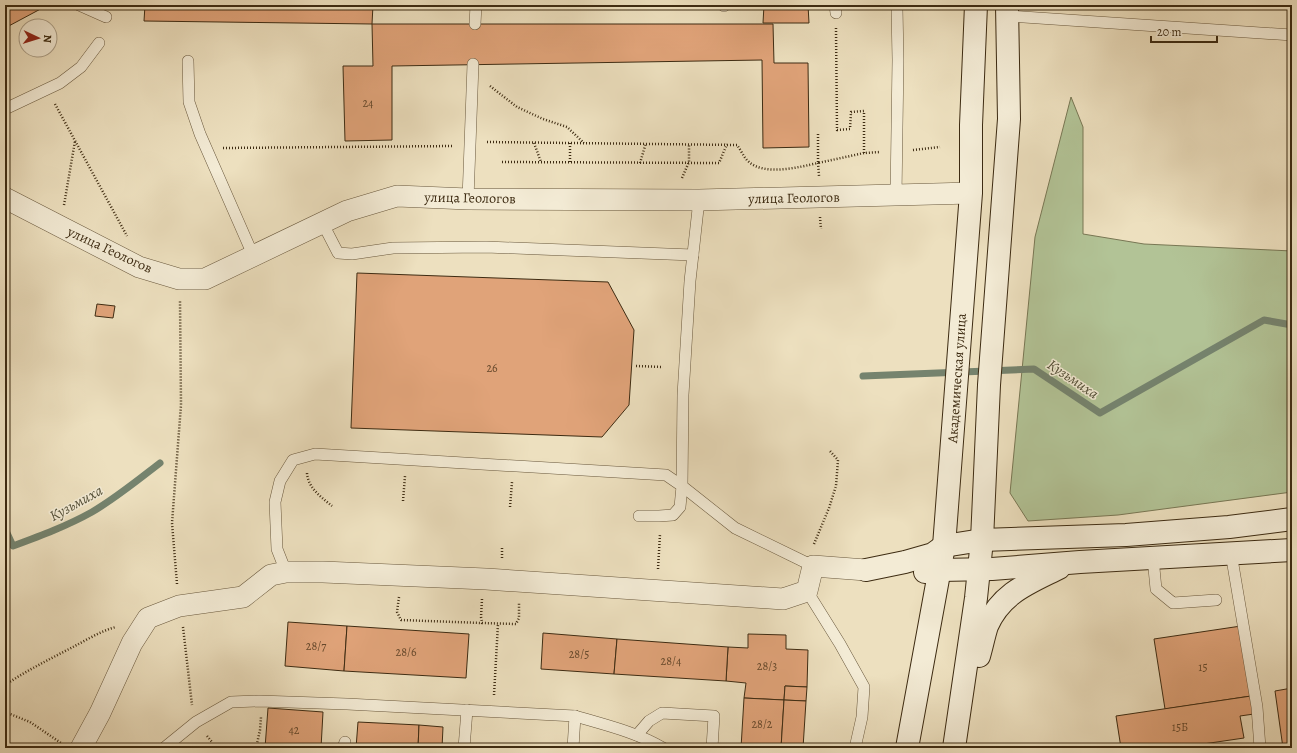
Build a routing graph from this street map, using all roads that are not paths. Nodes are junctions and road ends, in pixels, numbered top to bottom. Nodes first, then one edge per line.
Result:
1 (79, 5) edge
2 (476, 5) edge
3 (976, 5) edge
4 (897, 8) dead end
5 (1007, 10) edge
6 (106, 17) dead end
7 (475, 24) dead end
8 (1292, 35) edge
9 (99, 43) dead end
10 (188, 62) dead end
11 (473, 69) road end
12 (5, 109) edge
13 (971, 193) junction
14 (896, 196) junction
15 (5, 198) edge
16 (468, 199) junction
17 (699, 200) junction
18 (322, 222) junction
19 (253, 255) junction
20 (693, 255) junction
21 (682, 486) junction
22 (639, 516) dead end
23 (1292, 519) edge
24 (982, 540) junction
25 (944, 546) junction
26 (1292, 550) edge
27 (1231, 553) junction
28 (1153, 558) junction
29 (1070, 563) junction
30 (813, 566) junction
31 (978, 569) junction
32 (866, 570) junction
33 (940, 570) junction
34 (286, 572) junction
35 (806, 591) junction
36 (1216, 600) dead end
37 (467, 710) junction
38 (575, 716) junction
39 (637, 735) junction
40 (71, 746) edge
41 (164, 748) edge
42 (464, 748) edge
43 (573, 748) edge
44 (663, 748) edge
45 (712, 748) edge
46 (855, 748) edge
47 (907, 748) edge
48 (955, 748) edge
49 (1260, 748) edge

1 - 6 lane
2 - 7 lane
3 - 13 main road, Академическая улица
4 - 14 lane
5 - 8 lane
5 - 24 main road
9 - 12 lane
10 - 19 lane
11 - 16 lane
13 - 14 street, улица Геологов
13 - 25 main road, Академическая улица
14 - 17 street, улица Геологов
15 - 19 street, улица Геологов
16 - 17 street, улица Геологов
16 - 18 street, улица Геологов
17 - 20 lane
18 - 19 street, улица Геологов
18 - 20 lane
20 - 21 lane
21 - 22 lane
21 - 30 lane
21 - 34 lane
23 - 24 main road
24 - 25 main road
24 - 31 main road
25 - 32 main road
25 - 33 main road, Академическая улица
26 - 27 main road
27 - 28 main road
27 - 49 lane
28 - 29 main road
28 - 36 lane
29 - 31 main road
29 - 48 main road
30 - 32 street
30 - 35 street
31 - 33 main road
31 - 48 main road
32 - 33 main road
33 - 47 main road, Академическая улица
34 - 35 street
34 - 40 street
35 - 46 lane
37 - 38 lane
37 - 41 lane
37 - 42 lane
38 - 39 lane
38 - 43 lane
39 - 44 lane
39 - 45 lane

